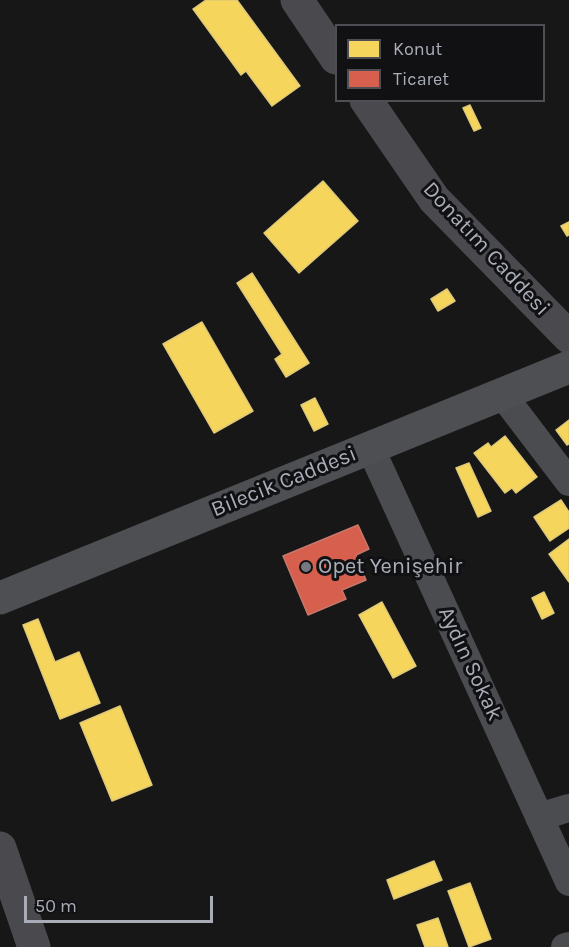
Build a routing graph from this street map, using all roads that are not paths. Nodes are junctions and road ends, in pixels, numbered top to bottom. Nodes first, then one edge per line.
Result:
1 (300, 1) edge
2 (335, 56) edge
3 (367, 102) edge
4 (569, 337) edge
5 (569, 367) edge
6 (502, 394) junction
7 (370, 447) junction
8 (569, 482) edge
9 (0, 598) edge
10 (569, 808) edge
11 (539, 817) junction
12 (0, 848) edge
13 (569, 882) edge
14 (34, 947) edge

1 - 2 street
3 - 4 street, Donatım Caddesi
5 - 6 main road, Bilecik Caddesi
6 - 7 main road, Bilecik Caddesi
6 - 8 street
7 - 9 main road, Bilecik Caddesi
7 - 11 street, Aydın Sokak
10 - 11 street
11 - 13 street, Aydın Sokak
12 - 14 street

